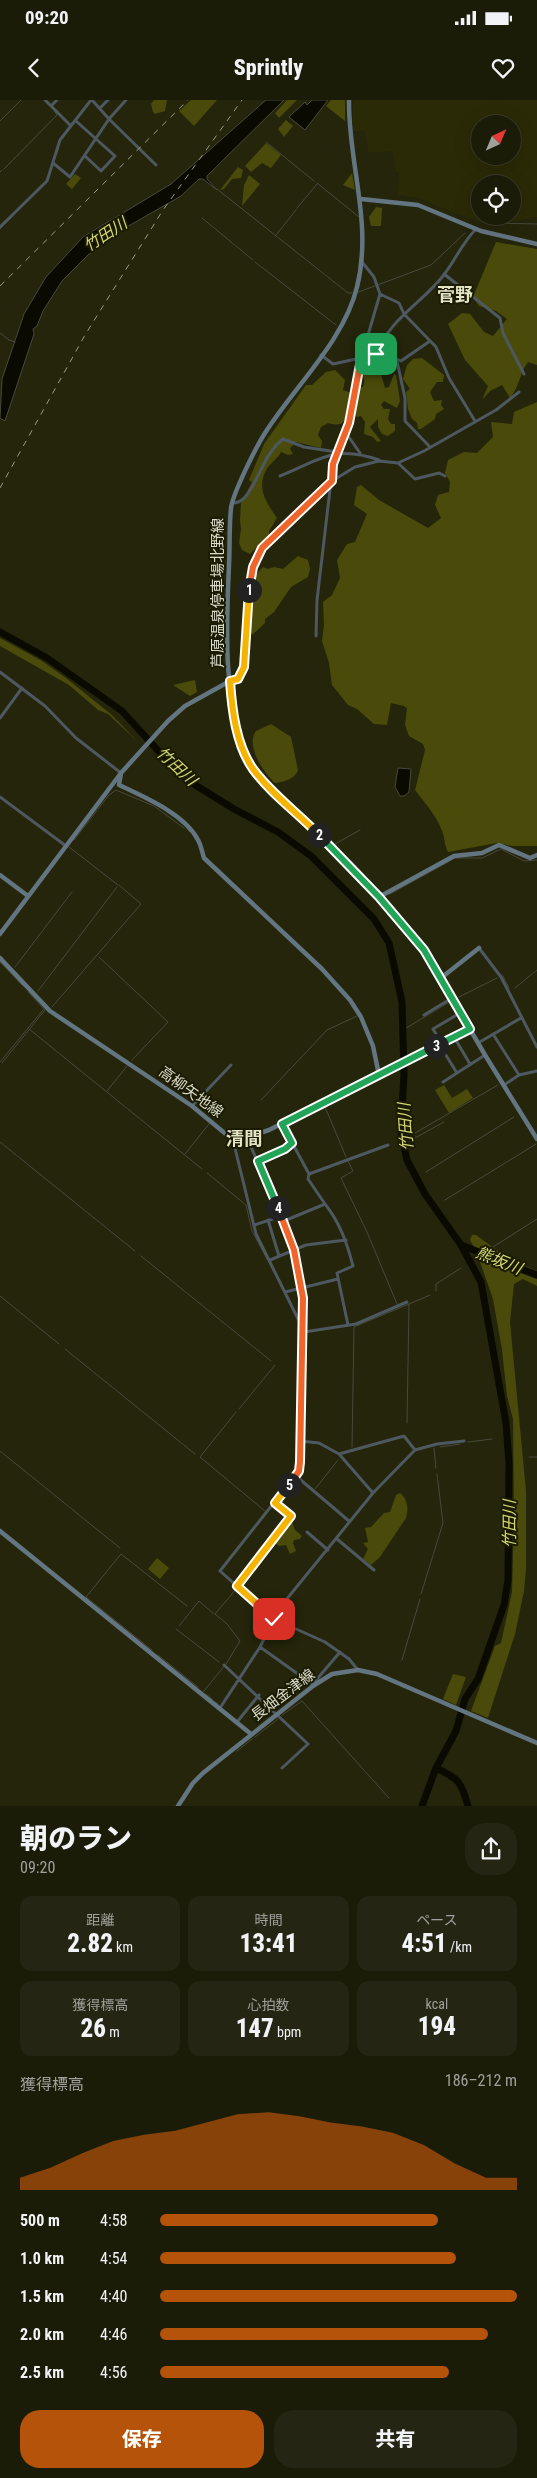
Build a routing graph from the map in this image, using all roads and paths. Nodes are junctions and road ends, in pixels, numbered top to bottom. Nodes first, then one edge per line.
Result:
1 (45, 100) edge
2 (57, 100) edge
3 (92, 100) edge
4 (108, 100) edge
5 (126, 100) edge
6 (349, 100) edge
7 (51, 106) junction
8 (100, 108) junction
9 (109, 119) junction
10 (76, 121) junction
11 (72, 126) junction
12 (96, 139) junction
13 (85, 156) junction
14 (53, 163) junction
15 (156, 165) dead end
16 (361, 199) junction
17 (0, 227) edge
18 (476, 229) junction
19 (537, 244) edge
20 (362, 262) junction
21 (444, 274) junction
22 (380, 294) junction
23 (404, 314) junction
24 (430, 341) junction
25 (376, 354) junction
26 (322, 355) junction
27 (361, 359) junction
28 (396, 360) junction
29 (524, 374) dead end
30 (519, 392) dead end
31 (475, 421) junction
32 (346, 432) junction
33 (430, 447) junction
34 (337, 452) junction
35 (360, 453) junction
36 (379, 460) junction
37 (398, 463) junction
38 (280, 476) dead end
39 (445, 476) dead end
40 (332, 481) junction
41 (232, 503) junction
42 (316, 636) dead end
43 (0, 672) edge
44 (230, 681) junction
45 (22, 688) junction
46 (0, 718) edge
47 (122, 774) junction
48 (0, 797) edge
49 (66, 846) junction
50 (537, 855) edge
51 (0, 875) edge
52 (28, 896) junction
53 (379, 897) junction
54 (0, 934) edge
55 (479, 948) joint
56 (0, 958) edge
57 (441, 978) junction
58 (452, 998) junction
59 (460, 1012) junction
60 (424, 1015) dead end
61 (521, 1018) junction
62 (470, 1029) junction
63 (436, 1034) dead end
64 (493, 1034) junction
65 (454, 1037) junction
66 (478, 1043) junction
67 (440, 1044) junction
68 (537, 1047) edge
69 (485, 1055) junction
70 (470, 1064) junction
71 (231, 1065) dead end
72 (537, 1071) edge
73 (457, 1073) junction
74 (379, 1075) junction
75 (519, 1075) junction
76 (443, 1082) dead end
77 (503, 1086) junction
78 (192, 1106) junction
79 (282, 1124) junction
80 (247, 1138) junction
81 (537, 1139) edge
82 (233, 1140) junction
83 (292, 1143) junction
84 (388, 1145) dead end
85 (258, 1161) junction
86 (309, 1174) junction
87 (325, 1204) junction
88 (282, 1216) junction
89 (268, 1220) junction
90 (284, 1221) junction
91 (254, 1224) junction
92 (346, 1240) junction
93 (294, 1250) junction
94 (279, 1256) junction
95 (270, 1260) junction
96 (338, 1279) junction
97 (302, 1287) junction
98 (285, 1292) junction
99 (407, 1302) dead end
100 (348, 1325) junction
101 (303, 1327) junction
102 (304, 1332) junction
103 (300, 1441) junction
104 (464, 1441) dead end
105 (415, 1450) junction
106 (339, 1454) junction
107 (295, 1476) junction
108 (373, 1492) junction
109 (275, 1503) junction
110 (349, 1521) junction
111 (0, 1531) edge
112 (307, 1532) dead end
113 (337, 1539) junction
114 (328, 1550) junction
115 (374, 1570) dead end
116 (237, 1586) junction
117 (274, 1618) junction
118 (260, 1646) junction
119 (340, 1652) junction
120 (224, 1665) dead end
121 (358, 1670) junction
122 (240, 1678) junction
123 (312, 1685) junction
124 (259, 1695) junction
125 (220, 1708) junction
126 (278, 1714) junction
127 (237, 1722) junction
128 (251, 1734) junction
129 (537, 1743) edge
130 (282, 1768) dead end
131 (178, 1806) edge

1 - 7 street
2 - 7 street
3 - 8 street
3 - 10 street
4 - 8 street
5 - 9 street
6 - 16 main road, 芦原温泉停車場北野線
7 - 11 street
8 - 9 street
9 - 12 street
9 - 15 street
10 - 11 street
10 - 12 street
11 - 14 street
12 - 13 street
12 - 13 street
13 - 14 street
14 - 17 street
16 - 18 main road
16 - 20 main road, 芦原温泉停車場北野線
18 - 19 main road
18 - 21 street
20 - 22 street
20 - 26 main road, 芦原温泉停車場北野線
21 - 23 street
21 - 29 street
22 - 23 street
22 - 27 street
23 - 24 street
23 - 25 street
24 - 28 street
24 - 31 street
25 - 27 street
25 - 28 street
26 - 27 street
26 - 41 main road, 芦原温泉停車場北野線
27 - 32 street
28 - 33 street
30 - 31 street
31 - 33 street
32 - 34 street
32 - 35 street
33 - 37 street
34 - 35 street
34 - 38 street
34 - 40 street
34 - 41 street
35 - 36 street
36 - 37 street
36 - 40 street
37 - 39 street
40 - 42 street
40 - 44 street
41 - 44 main road, 芦原温泉停車場北野線
43 - 45 street
44 - 47 main road
44 - 53 main road, 芦原温泉停車場北野線
45 - 46 street
45 - 47 street
47 - 49 main road
47 - 74 main road
48 - 49 street
49 - 52 main road
50 - 53 main road
51 - 52 main road
52 - 54 main road
53 - 57 main road, 芦原温泉停車場北野線
55 - 57 main road
55 - 61 street
56 - 78 main road, 高柳矢地線
57 - 58 main road, 芦原温泉停車場北野線
58 - 59 main road, 芦原温泉停車場北野線
58 - 60 street
59 - 62 main road, 芦原温泉停車場北野線
59 - 63 street
61 - 64 street
61 - 68 street
62 - 65 main road
62 - 66 main road, 芦原温泉停車場北野線
64 - 66 street
64 - 75 street
65 - 67 main road
65 - 70 street
66 - 69 main road, 芦原温泉停車場北野線
67 - 73 street
67 - 74 main road
69 - 70 street
69 - 77 main road, 芦原温泉停車場北野線
70 - 73 street
71 - 78 street
72 - 75 street
73 - 76 street
74 - 79 main road
75 - 77 street
77 - 81 main road, 芦原温泉停車場北野線
78 - 82 main road, 高柳矢地線
79 - 80 main road
79 - 83 street
80 - 82 main road
80 - 85 street
82 - 91 street
83 - 85 street
83 - 86 street
84 - 86 street
85 - 88 street
86 - 87 street
87 - 90 street
87 - 92 street
88 - 89 street
88 - 90 street
89 - 91 street
89 - 94 street
90 - 93 street
91 - 95 street
92 - 93 street
92 - 96 street
93 - 94 street
93 - 97 street
94 - 95 street
95 - 98 street
96 - 97 street
96 - 100 street
97 - 98 street
97 - 101 street
98 - 101 street
99 - 100 street
100 - 102 street
101 - 102 street
102 - 103 street
103 - 106 street
103 - 107 street
104 - 105 street
105 - 106 street
105 - 108 street
106 - 108 street
107 - 109 street
107 - 110 street
108 - 110 street
109 - 116 street
109 - 116 street
110 - 113 street
111 - 125 main road
112 - 114 street
113 - 114 street
113 - 115 street
114 - 117 street
116 - 117 street
117 - 118 street
117 - 119 street
118 - 122 street
118 - 123 street
119 - 121 street
119 - 123 street
120 - 122 street
121 - 123 main road, 長畑金津線
121 - 129 main road, 長畑金津線
122 - 124 street
122 - 125 street
123 - 126 main road, 長畑金津線
124 - 126 street
124 - 127 street
125 - 127 main road
126 - 128 main road, 長畑金津線
126 - 130 street
127 - 128 main road
128 - 131 main road, 長畑金津線

